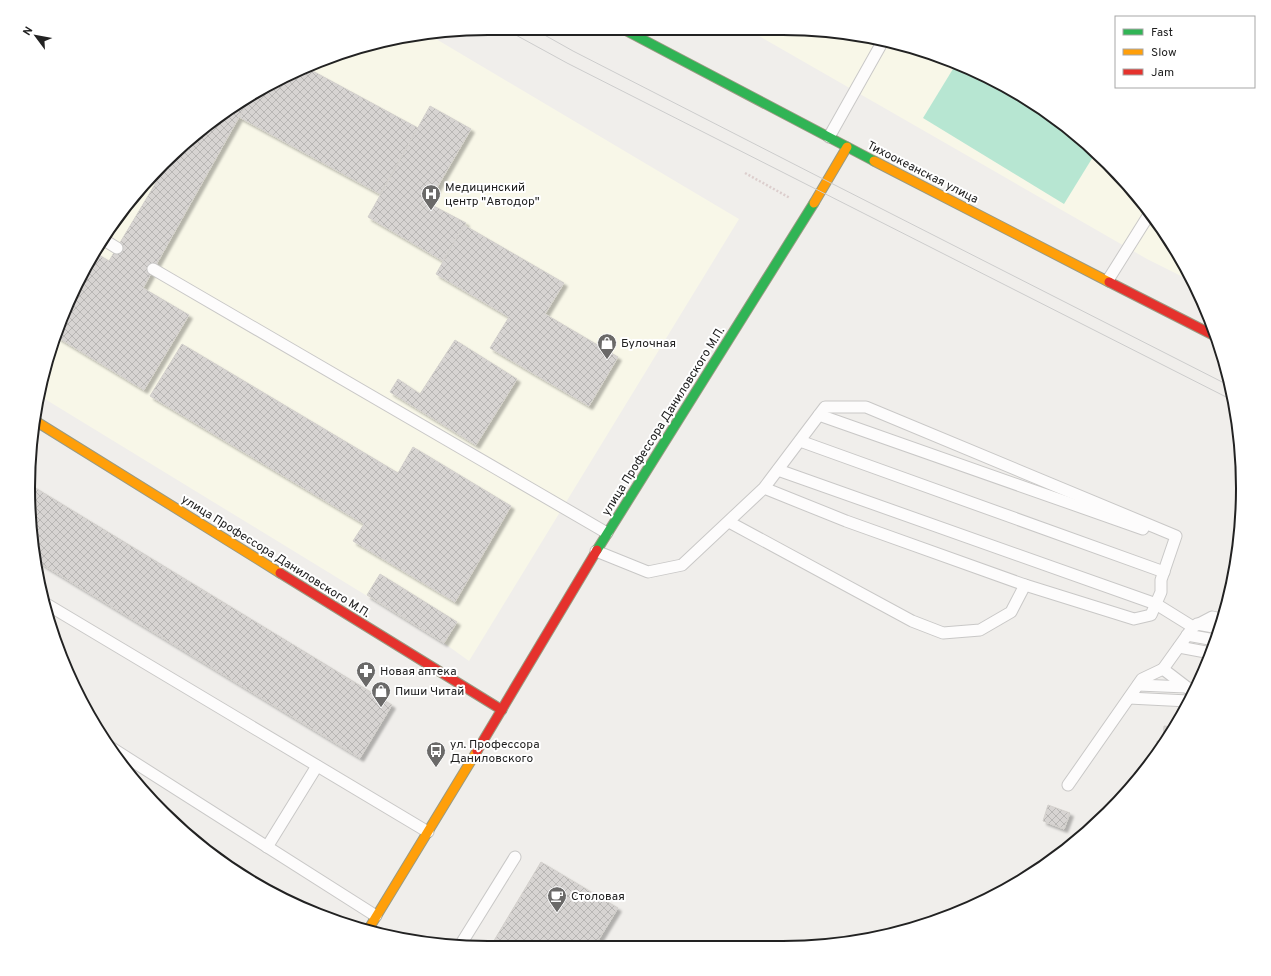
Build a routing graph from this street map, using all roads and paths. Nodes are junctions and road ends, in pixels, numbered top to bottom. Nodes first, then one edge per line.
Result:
1 (634, 35) edge
2 (880, 46) edge
3 (829, 137) junction
4 (847, 147) junction
5 (745, 173) dead end
6 (790, 198) dead end
7 (1147, 218) edge
8 (107, 242) edge
9 (118, 248) dead end
10 (153, 269) dead end
11 (1108, 280) junction
12 (1209, 333) edge
13 (819, 415) junction
14 (40, 424) edge
15 (800, 441) junction
16 (778, 470) junction
17 (764, 488) junction
18 (729, 522) junction
19 (607, 533) junction
20 (1174, 540) junction
21 (596, 552) junction
22 (1164, 572) junction
23 (1026, 585) junction
24 (1156, 604) junction
25 (50, 606) edge
26 (1217, 618) edge
27 (1214, 628) edge
28 (1192, 629) junction
29 (1211, 638) edge
30 (1179, 647) junction
31 (1205, 652) edge
32 (1162, 672) junction
33 (1138, 684) junction
34 (1188, 690) edge
35 (1189, 690) edge
36 (1129, 698) junction
37 (1182, 701) edge
38 (502, 710) junction
39 (122, 754) edge
40 (317, 766) junction
41 (1068, 785) dead end
42 (428, 832) junction
43 (267, 847) junction
44 (515, 857) dead end
45 (376, 916) junction
46 (370, 926) edge
47 (463, 940) edge

1 - 3 main road, Тихоокеанская улица
2 - 3 lane
3 - 4 main road, Тихоокеанская улица
4 - 11 main road, Тихоокеанская улица
4 - 19 main road, улица Профессора Даниловского М.П.
5 - 6 path
7 - 11 lane
8 - 9 lane
10 - 19 lane
11 - 12 main road, Тихоокеанская улица
13 - 15 lane
13 - 20 lane
13 - 20 lane
14 - 38 main road, улица Профессора Даниловского М.П.
15 - 16 lane
15 - 22 lane
16 - 17 lane
16 - 24 lane
17 - 18 lane
17 - 23 lane
18 - 21 lane
18 - 23 lane
19 - 21 main road, улица Профессора Даниловского М.П.
20 - 22 lane
21 - 38 main road, улица Профессора Даниловского М.П.
22 - 24 lane
23 - 24 lane
24 - 28 lane
25 - 40 lane
26 - 28 lane
27 - 28 lane
28 - 29 lane
28 - 30 lane
30 - 31 lane
30 - 32 lane
32 - 33 lane
32 - 35 lane
33 - 34 lane
33 - 36 lane
36 - 37 lane
36 - 41 lane
38 - 42 main road, улица Профессора Даниловского М.П.
39 - 43 lane
40 - 42 lane
40 - 43 lane
42 - 45 main road, улица Профессора Даниловского М.П.
43 - 45 lane
44 - 47 lane
45 - 46 main road, улица Профессора Даниловского М.П.

